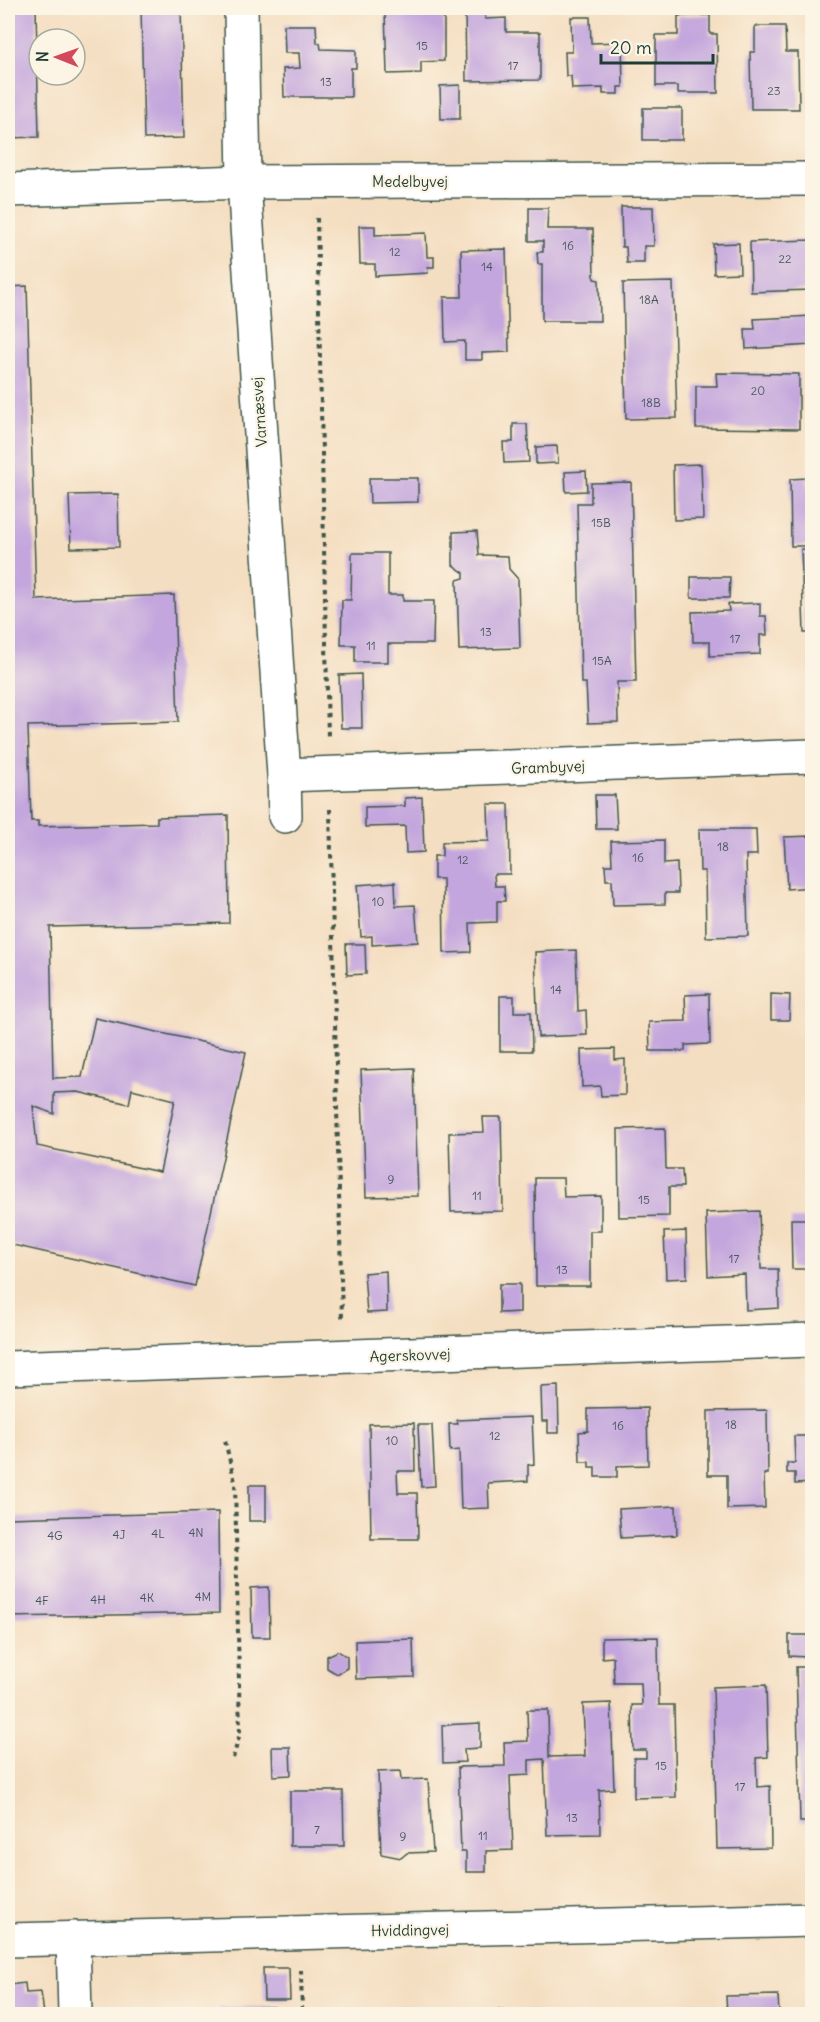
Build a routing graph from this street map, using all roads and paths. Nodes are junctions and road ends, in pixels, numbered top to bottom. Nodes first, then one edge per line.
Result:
1 (241, 8) edge
2 (813, 178) edge
3 (244, 182) junction
4 (8, 190) edge
5 (813, 756) edge
6 (284, 775) junction
7 (285, 816) dead end
8 (813, 1340) edge
9 (8, 1368) edge
10 (225, 1441) dead end
11 (232, 1762) dead end
12 (813, 1920) edge
13 (299, 1933) junction
14 (73, 1938) junction
15 (8, 1940) edge
16 (75, 2014) edge
17 (302, 2014) edge

1 - 3 street, Varnæsvej
2 - 3 street, Medelbyvej
3 - 4 street, Medelbyvej
3 - 6 street, Varnæsvej
5 - 6 street, Grambyvej
6 - 7 street, Varnæsvej
8 - 9 street, Agerskovvej
10 - 11 path
12 - 13 street, Hviddingvej
13 - 14 street, Hviddingvej
13 - 17 path
14 - 15 street, Hviddingvej
14 - 16 street

